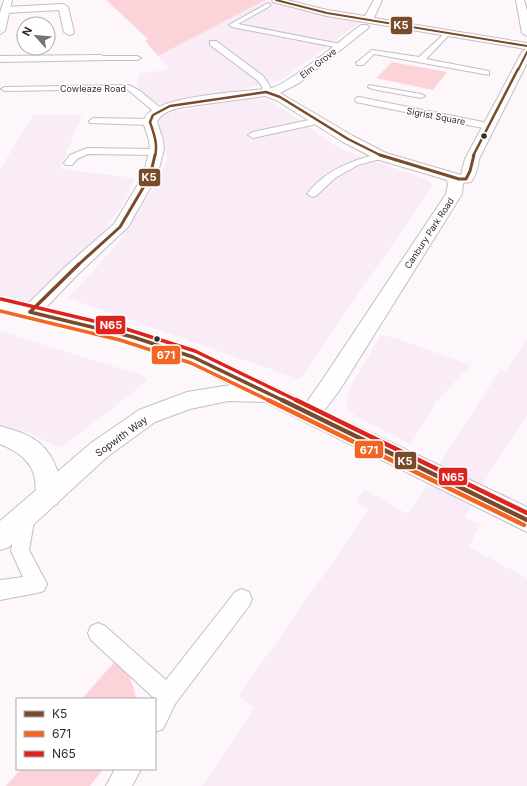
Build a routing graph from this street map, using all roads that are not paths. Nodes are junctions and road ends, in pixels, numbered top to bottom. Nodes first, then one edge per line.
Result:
1 (378, 0) edge
2 (520, 0) edge
3 (64, 3) edge
4 (272, 3) edge
5 (5, 7) edge
6 (526, 17) edge
7 (366, 24) junction
8 (284, 29) dead end
9 (0, 31) edge
10 (69, 32) dead end
11 (527, 32) edge
12 (275, 34) junction
13 (448, 34) junction
14 (213, 43) dead end
15 (340, 46) junction
16 (527, 46) edge
17 (527, 52) edge
18 (0, 58) edge
19 (101, 58) joint
20 (421, 60) junction
21 (360, 63) dead end
22 (140, 68) dead end
23 (486, 73) dead end
24 (133, 79) dead end
25 (129, 87) junction
26 (372, 87) dead end
27 (5, 90) dead end
28 (268, 92) junction
29 (396, 92) junction
30 (421, 96) dead end
31 (359, 100) dead end
32 (384, 105) junction
33 (154, 116) junction
34 (93, 121) dead end
35 (318, 121) junction
36 (488, 126) junction
37 (253, 135) dead end
38 (156, 152) junction
39 (381, 156) junction
40 (69, 163) dead end
41 (453, 178) junction
42 (312, 194) dead end
43 (0, 305) edge
44 (30, 312) junction
45 (270, 394) junction
46 (310, 413) junction
47 (0, 435) edge
48 (48, 496) junction
49 (26, 516) junction
50 (527, 520) edge
51 (0, 538) edge
52 (0, 590) edge
53 (242, 599) dead end
54 (98, 633) dead end
55 (167, 696) junction
56 (156, 719) edge
57 (128, 770) edge
58 (118, 786) edge

1 - 7 street
2 - 6 street
3 - 5 street
3 - 10 street
4 - 7 street
4 - 12 lane
5 - 9 street
6 - 11 street
7 - 13 street
7 - 15 street, Elm Grove
8 - 12 lane
12 - 15 lane
13 - 16 street
13 - 20 lane
14 - 28 lane
15 - 28 street, Elm Grove
17 - 36 street
18 - 19 street
19 - 22 lane
20 - 21 lane
20 - 23 lane
24 - 25 lane
25 - 27 lane, Cowleaze Road
25 - 33 lane, Cowleaze Road
26 - 29 lane, Sigrist Square
28 - 33 street
28 - 35 street
29 - 30 lane, Sigrist Square
29 - 32 lane
31 - 32 lane, Sigrist Square
32 - 36 lane, Sigrist Square
33 - 34 lane
33 - 38 street
35 - 37 lane
35 - 39 street
36 - 41 street
38 - 40 lane
38 - 44 street
39 - 41 street
39 - 42 lane
41 - 46 street, Canbury Park Road
43 - 44 street
44 - 45 street
45 - 46 street
45 - 48 street, Sopwith Way
46 - 50 street
47 - 48 street
48 - 49 street, Sopwith Way
49 - 51 street, Sopwith Way
49 - 52 lane
53 - 55 lane
54 - 55 lane
55 - 56 lane
57 - 58 lane

